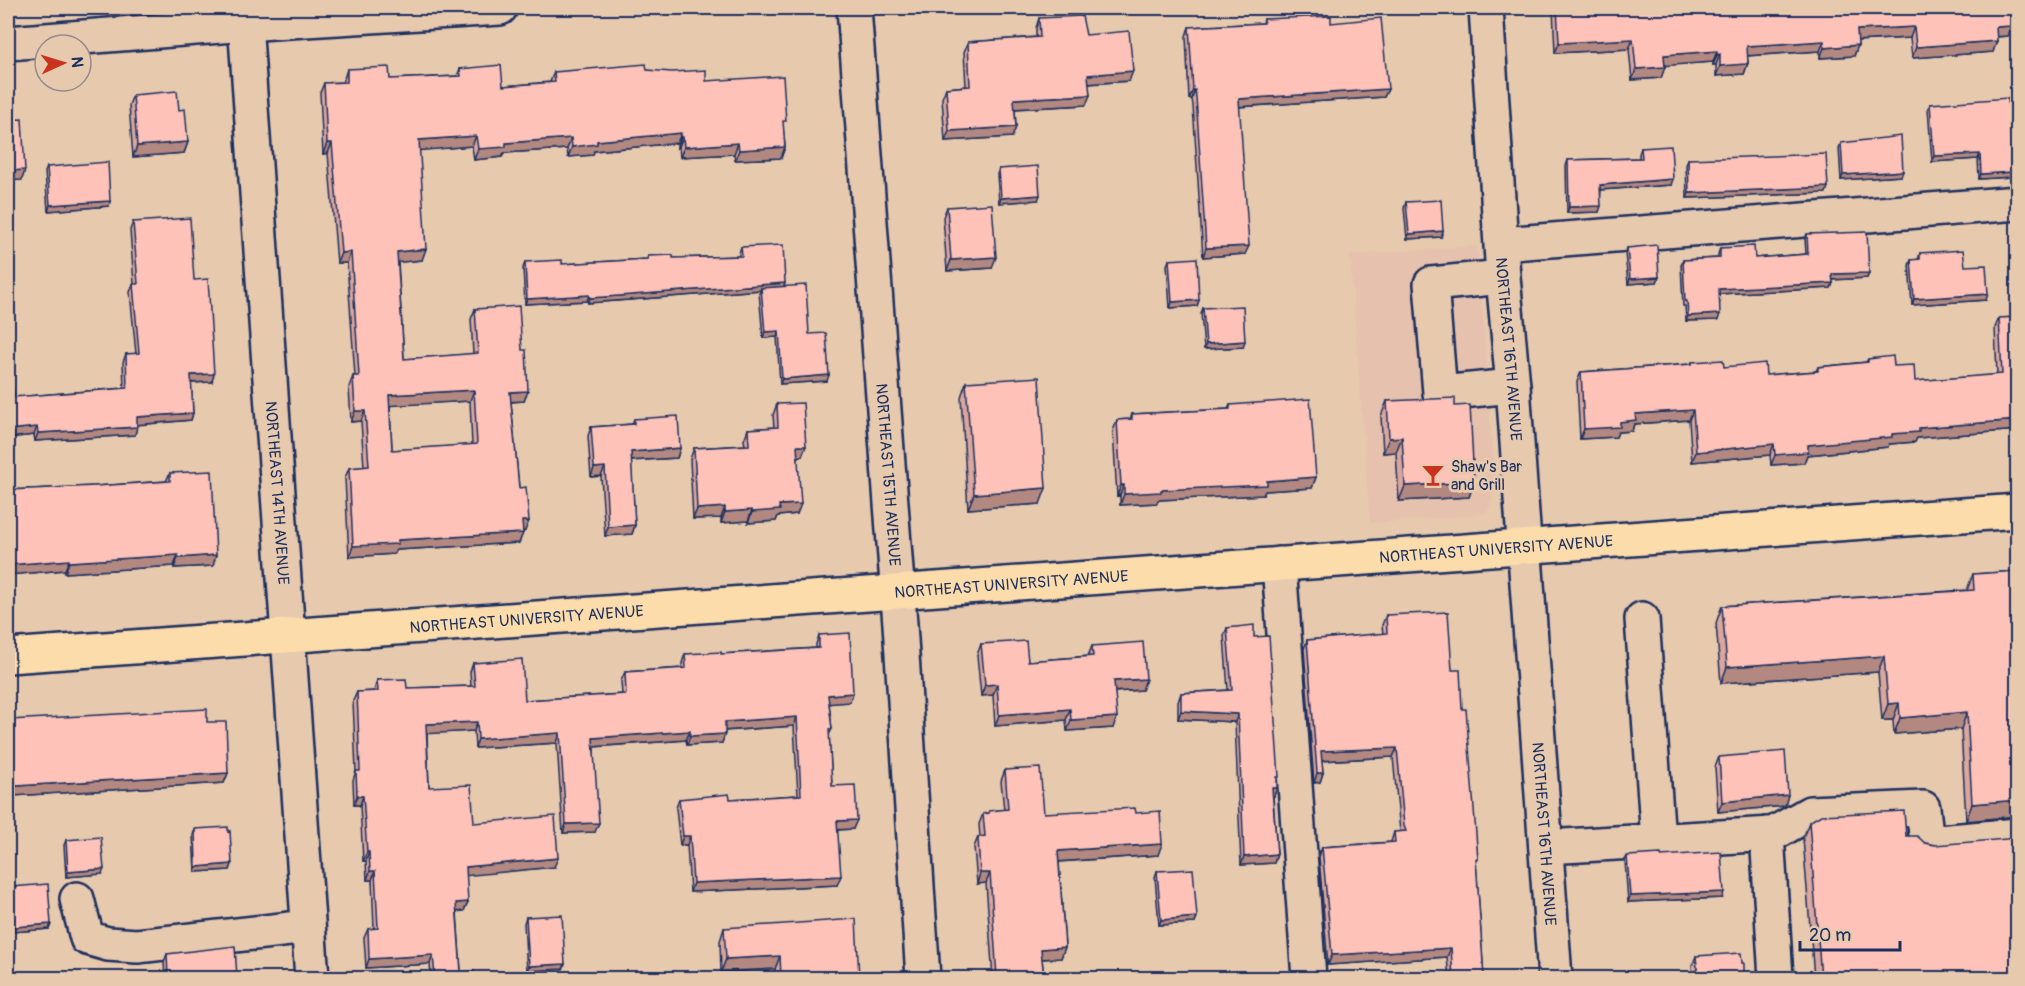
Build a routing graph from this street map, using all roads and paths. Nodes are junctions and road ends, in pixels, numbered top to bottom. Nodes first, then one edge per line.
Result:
1 (500, 8) edge
2 (854, 8) edge
3 (1486, 8) edge
4 (244, 16) edge
5 (8, 43) edge
6 (2018, 203) edge
7 (1502, 244) junction
8 (1503, 278) junction
9 (1513, 386) junction
10 (2018, 511) edge
11 (1524, 546) junction
12 (1279, 564) junction
13 (897, 592) junction
14 (1642, 619) dead end
15 (288, 635) junction
16 (8, 656) edge
17 (1767, 834) junction
18 (2018, 835) edge
19 (1658, 840) junction
20 (1546, 848) junction
21 (77, 899) dead end
22 (308, 927) junction
23 (312, 978) edge
24 (923, 978) edge
25 (1309, 978) edge
26 (1555, 978) edge
27 (1776, 978) edge

1 - 4 street
2 - 13 street, NORTHEAST 15TH AVENUE
3 - 7 street, NORTHEAST 16TH AVENUE
4 - 5 street
4 - 15 street, NORTHEAST 14TH AVENUE
6 - 7 street
7 - 8 street, NORTHEAST 16TH AVENUE
8 - 9 street, NORTHEAST 16TH AVENUE
8 - 9 street
9 - 11 street, NORTHEAST 16TH AVENUE
10 - 11 main road, NORTHEAST UNIVERSITY AVENUE
11 - 12 main road, NORTHEAST UNIVERSITY AVENUE
11 - 20 street, NORTHEAST 16TH AVENUE
12 - 13 main road, NORTHEAST UNIVERSITY AVENUE
12 - 25 street
13 - 15 main road, NORTHEAST UNIVERSITY AVENUE
13 - 24 street, NORTHEAST 15TH AVENUE
14 - 19 street
15 - 16 main road, NORTHEAST UNIVERSITY AVENUE
15 - 22 street, NORTHEAST 14TH AVENUE
17 - 18 street
17 - 19 street
17 - 27 street
19 - 20 street
20 - 26 street, NORTHEAST 16TH AVENUE
21 - 22 street
22 - 23 street, NORTHEAST 14TH AVENUE

